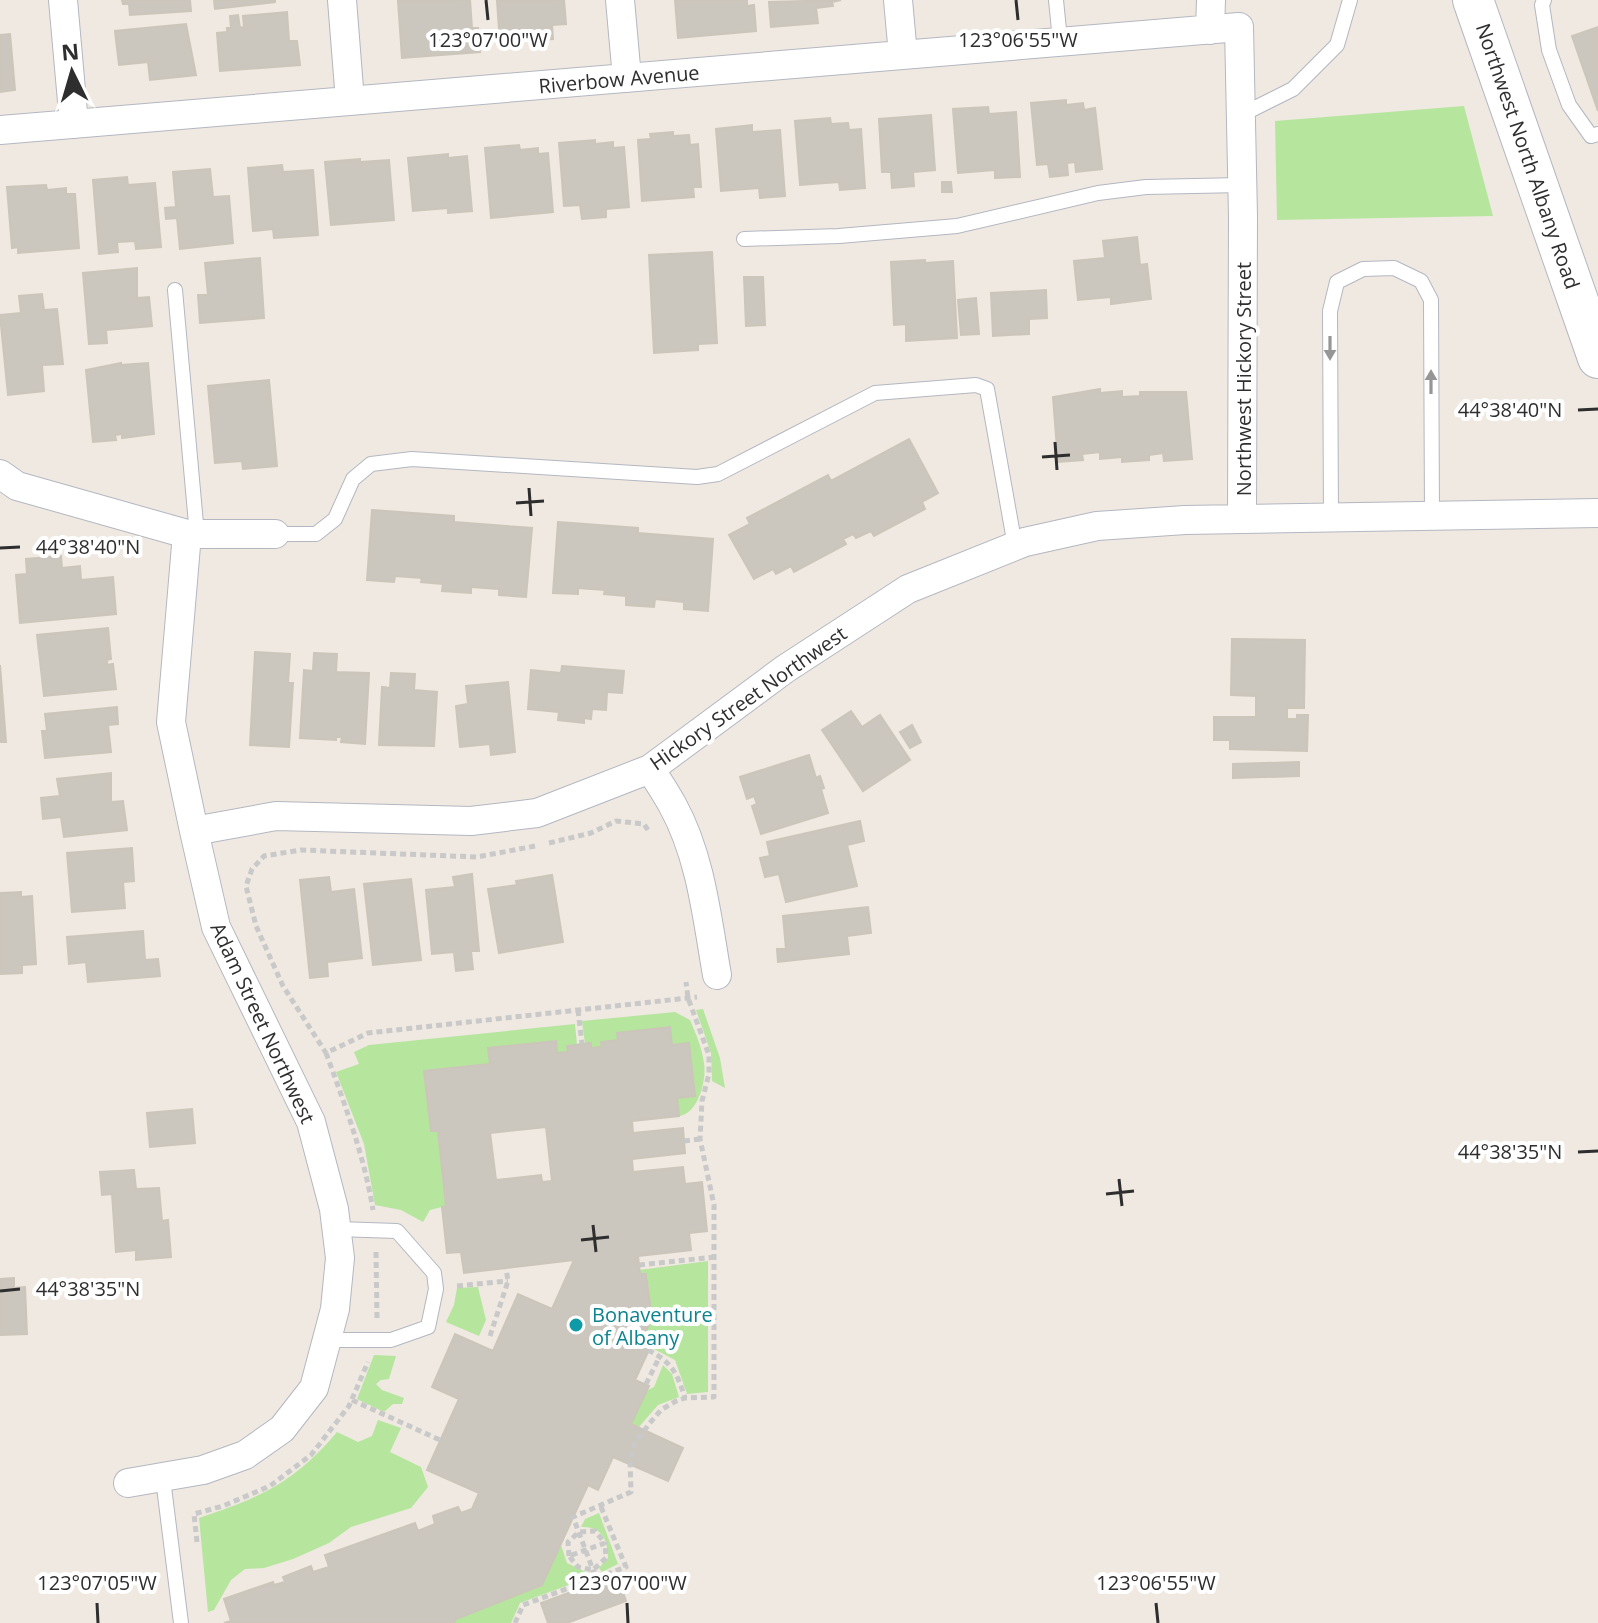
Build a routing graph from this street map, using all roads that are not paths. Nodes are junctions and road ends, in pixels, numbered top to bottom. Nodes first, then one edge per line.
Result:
1 (63, 0) edge
2 (342, 0) edge
3 (620, 0) edge
4 (898, 0) edge
5 (1056, 0) edge
6 (1211, 0) edge
7 (1350, 0) edge
8 (1473, 0) edge
9 (1544, 0) edge
10 (1239, 27) joint
11 (1210, 30) junction
12 (1060, 40) junction
13 (903, 55) junction
14 (627, 78) junction
15 (350, 101) junction
16 (1241, 115) junction
17 (74, 124) junction
18 (0, 130) edge
19 (1598, 134) edge
20 (1242, 185) junction
21 (744, 239) dead end
22 (175, 290) dead end
23 (1598, 358) edge
24 (0, 474) edge
25 (1598, 513) edge
26 (1432, 516) junction
27 (1331, 518) junction
28 (1242, 519) junction
29 (192, 534) junction
30 (275, 534) joint
31 (1015, 546) junction
32 (650, 769) junction
33 (194, 831) junction
34 (714, 985) road end
35 (337, 1229) junction
36 (328, 1340) junction
37 (163, 1479) junction
38 (128, 1483) dead end
39 (181, 1623) edge

1 - 17 street
2 - 15 street
3 - 14 street
4 - 13 street
5 - 12 lane
6 - 11 street
7 - 16 lane
8 - 23 main road, Northwest North Albany Road
9 - 19 lane
10 - 11 street, Riverbow Avenue
10 - 16 street, Northwest Hickory Street
11 - 12 street, Riverbow Avenue
12 - 13 street, Riverbow Avenue
13 - 14 street, Riverbow Avenue
14 - 15 street, Riverbow Avenue
15 - 17 street, Riverbow Avenue
16 - 20 street, Northwest Hickory Street
17 - 18 street, Riverbow Avenue
20 - 21 lane
20 - 28 street, Northwest Hickory Street
22 - 29 lane
24 - 29 street
25 - 26 street, Northwest Hickory Street
26 - 27 street, Northwest Hickory Street
26 -> 27 lane
27 - 28 street, Northwest Hickory Street
28 - 31 street, Hickory Street Northwest
29 - 30 street
29 - 33 street, Adam Street Northwest
30 - 31 lane
31 - 32 street, Hickory Street Northwest
32 - 33 street, Hickory Street Northwest
32 - 34 street
33 - 35 street, Adam Street Northwest
35 - 36 street, Adam Street Northwest
35 - 36 lane
36 - 37 street, Adam Street Northwest
37 - 38 street, Adam Street Northwest
37 - 39 lane

